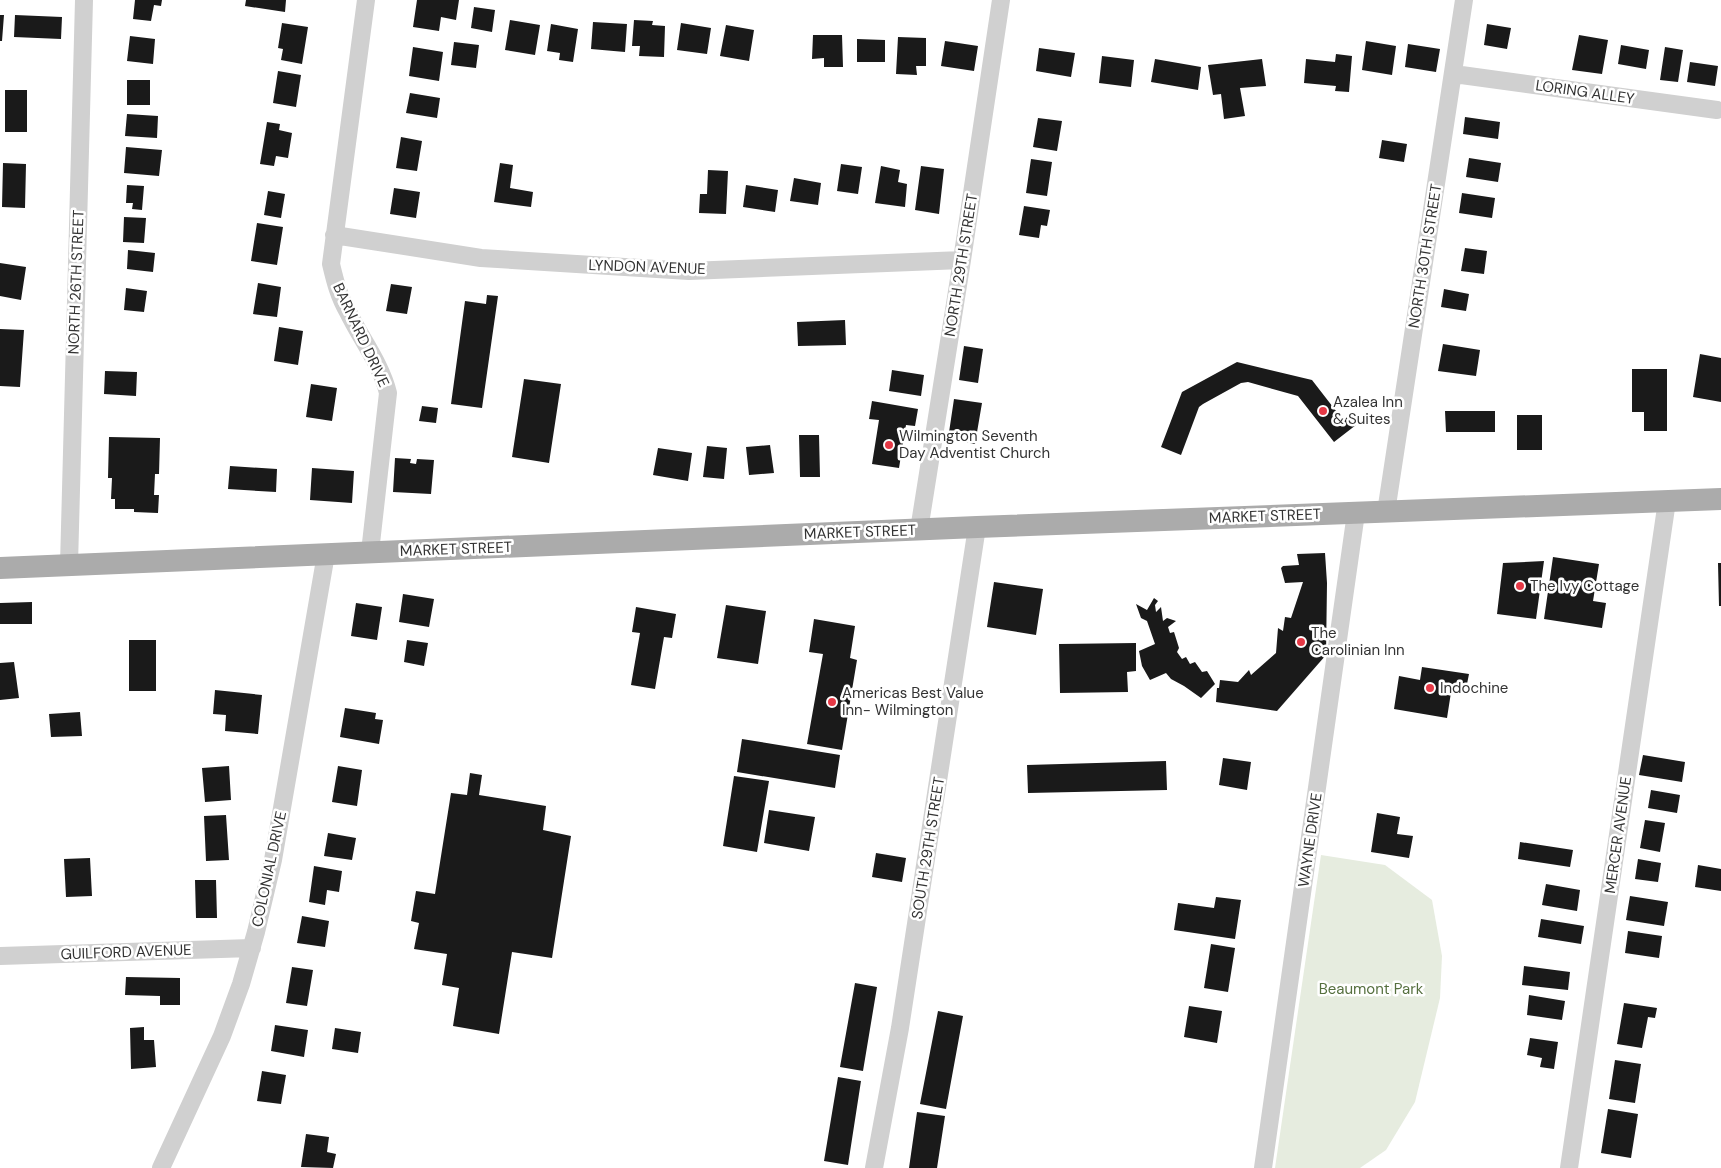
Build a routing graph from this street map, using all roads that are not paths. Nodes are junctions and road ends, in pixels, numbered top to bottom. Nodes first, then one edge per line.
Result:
1 (84, 0) edge
2 (366, 0) edge
3 (1001, 0) edge
4 (1464, 0) edge
5 (1454, 74) junction
6 (1717, 110) dead end
7 (334, 235) junction
8 (962, 260) junction
9 (1721, 499) edge
10 (1667, 501) junction
11 (1386, 512) junction
12 (1356, 513) junction
13 (977, 527) junction
14 (919, 530) junction
15 (370, 552) junction
16 (326, 554) junction
17 (69, 565) junction
18 (0, 568) edge
19 (252, 948) junction
20 (0, 956) edge
21 (161, 1168) edge
22 (874, 1168) edge
23 (1263, 1168) edge
24 (1569, 1168) edge

1 - 17 street, NORTH 26TH STREET
2 - 7 street, BARNARD DRIVE
3 - 8 street, NORTH 29TH STREET
4 - 5 street, NORTH 30TH STREET
5 - 6 street, LORING ALLEY
5 - 11 street, NORTH 30TH STREET
7 - 8 street, LYNDON AVENUE
7 - 15 street, BARNARD DRIVE
8 - 14 street, NORTH 29TH STREET
9 - 10 main road, MARKET STREET
10 - 11 main road, MARKET STREET
10 - 24 street, MERCER AVENUE
11 - 12 main road, MARKET STREET
12 - 13 main road, MARKET STREET
12 - 23 street, WAYNE DRIVE
13 - 14 main road, MARKET STREET
13 - 22 street, SOUTH 29TH STREET
14 - 15 main road, MARKET STREET
15 - 16 main road, MARKET STREET
16 - 17 main road, MARKET STREET
16 - 19 street, COLONIAL DRIVE
17 - 18 main road, MARKET STREET
19 - 20 street, GUILFORD AVENUE
19 - 21 street, COLONIAL DRIVE

